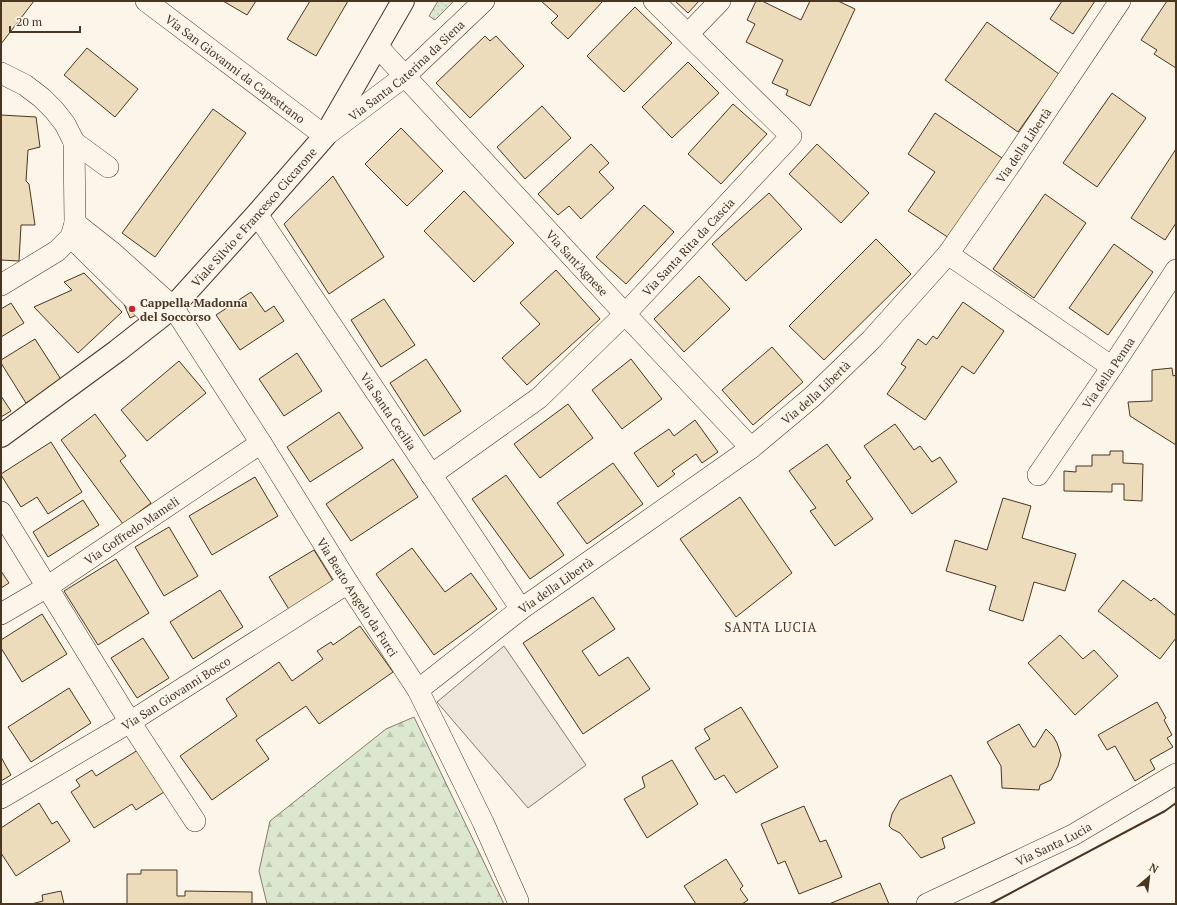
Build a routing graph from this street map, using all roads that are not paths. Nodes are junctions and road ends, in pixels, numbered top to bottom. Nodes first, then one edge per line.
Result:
1 (146, 1) edge
2 (403, 1) edge
3 (484, 1) edge
4 (654, 1) edge
5 (720, 1) edge
6 (1120, 1) edge
7 (688, 34) junction
8 (377, 46) junction
9 (1, 73) edge
10 (405, 76) junction
11 (325, 136) junction
12 (74, 142) junction
13 (108, 167) dead end
14 (257, 214) junction
15 (73, 230) junction
16 (948, 254) junction
17 (1176, 270) edge
18 (1, 285) edge
19 (173, 307) junction
20 (625, 314) junction
21 (156, 322) junction
22 (1112, 367) junction
23 (1, 436) edge
24 (261, 443) junction
25 (750, 448) junction
26 (431, 475) junction
27 (1038, 475) dead end
28 (1, 512) edge
29 (348, 582) junction
30 (47, 587) junction
31 (520, 609) junction
32 (1, 614) edge
33 (418, 690) junction
34 (130, 722) junction
35 (1176, 774) edge
36 (1, 798) edge
37 (195, 821) dead end
38 (518, 901) dead end
39 (927, 904) edge

1 - 11 street, Via San Giovanni da Capestrano
2 - 8 street, Viale Silvio e Francesco Ciccarone
3 - 10 street, Via Santa Caterina da Siena
4 - 7 street, Via Santa Rita da Cascia
5 - 7 street
6 - 16 street, Via della Libertà
7 - 20 street, Via Santa Rita da Cascia
8 - 10 street, Via Sant'Agnese
8 - 11 street, Viale Silvio e Francesco Ciccarone
9 - 12 street
10 - 11 street, Via Santa Caterina da Siena
10 - 20 street, Via Sant'Agnese
11 - 14 street, Viale Silvio e Francesco Ciccarone
12 - 13 street
12 - 15 street
14 - 19 street, Viale Silvio e Francesco Ciccarone
14 - 26 street, Via Santa Cecilia
15 - 18 street
15 - 19 street, Via Beato Angelo da Furci
15 - 21 street
16 - 22 street
16 - 25 street, Via della Libertà
17 - 22 street, Via della Penna
19 - 21 street, Viale Silvio e Francesco Ciccarone
19 - 24 street, Via Beato Angelo da Furci
20 - 25 street, Via Sant'Agnese
20 - 26 street, Via Santa Rita da Cascia
21 - 23 street, Viale Silvio e Francesco Ciccarone
22 - 27 street, Via della Penna
24 - 29 street, Via Beato Angelo da Furci
24 - 30 street, Via Goffredo Mameli
25 - 31 street, Via della Libertà
26 - 31 street, Via Santa Cecilia
28 - 30 street
29 - 33 street, Via Beato Angelo da Furci
29 - 34 street, Via San Giovanni Bosco
30 - 32 street, Via Goffredo Mameli
30 - 34 street
31 - 33 street, Via della Libertà
33 - 38 street, Via Beato Angelo da Furci
34 - 36 street, Via San Giovanni Bosco
34 - 37 street
35 - 39 street, Via Santa Lucia

